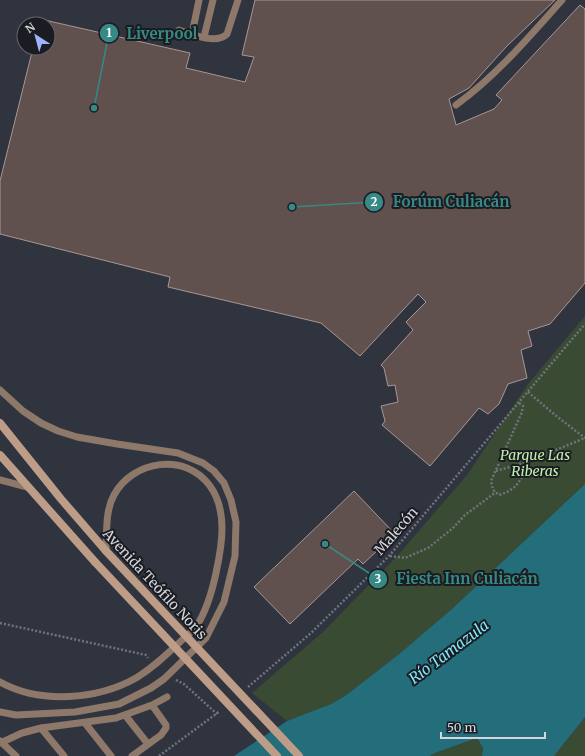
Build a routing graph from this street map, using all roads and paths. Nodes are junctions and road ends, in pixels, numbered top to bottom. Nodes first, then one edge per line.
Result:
1 (199, 0) edge
2 (213, 0) edge
3 (238, 0) edge
4 (562, 0) edge
5 (179, 30) dead end
6 (192, 34) junction
7 (204, 37) junction
8 (456, 105) dead end
9 (585, 324) edge
10 (0, 390) edge
11 (528, 392) junction
12 (519, 403) junction
13 (0, 423) edge
14 (585, 438) edge
15 (0, 455) edge
16 (529, 461) junction
17 (496, 471) junction
18 (0, 480) edge
19 (27, 487) junction
20 (496, 492) junction
21 (236, 522) junction
22 (223, 525) junction
23 (106, 551) junction
24 (389, 556) junction
25 (0, 623) edge
26 (150, 661) dead end
27 (172, 678) dead end
28 (0, 683) edge
29 (245, 689) dead end
30 (166, 697) dead end
31 (152, 705) junction
32 (222, 709) dead end
33 (0, 712) edge
34 (217, 714) junction
35 (125, 715) junction
36 (85, 722) junction
37 (41, 728) junction
38 (0, 742) edge
39 (148, 744) junction
40 (16, 756) edge
41 (64, 756) edge
42 (111, 756) edge
43 (132, 756) edge
44 (159, 756) edge
45 (277, 756) edge
46 (299, 756) edge

1 - 6 lane
2 - 7 lane
3 - 7 lane
4 - 8 lane
5 - 6 lane
6 - 7 lane
9 - 11 path, Malecón
10 - 21 lane
11 - 12 path, Malecón
11 - 14 path
12 - 17 path
12 - 24 path, Malecón
13 - 23 main road, Avenida Teófilo Noris
14 - 16 path
15 - 19 main road, Avenida Teófilo Noris
16 - 17 path
16 - 20 path
17 - 20 path
18 - 19 lane
19 - 45 main road, Avenida Teófilo Noris, bridge
20 - 24 path
21 - 22 lane
21 - 33 lane
22 - 23 lane
22 - 28 lane
23 - 46 main road, Avenida Teófilo Noris, bridge
24 - 29 path, Malecón
25 - 26 path
27 - 34 path
30 - 31 lane
31 - 35 lane
31 - 39 lane
32 - 34 path
34 - 44 path
35 - 36 lane
35 - 39 lane
36 - 37 lane
36 - 42 lane
37 - 38 lane
37 - 41 lane
38 - 40 lane
39 - 43 lane

